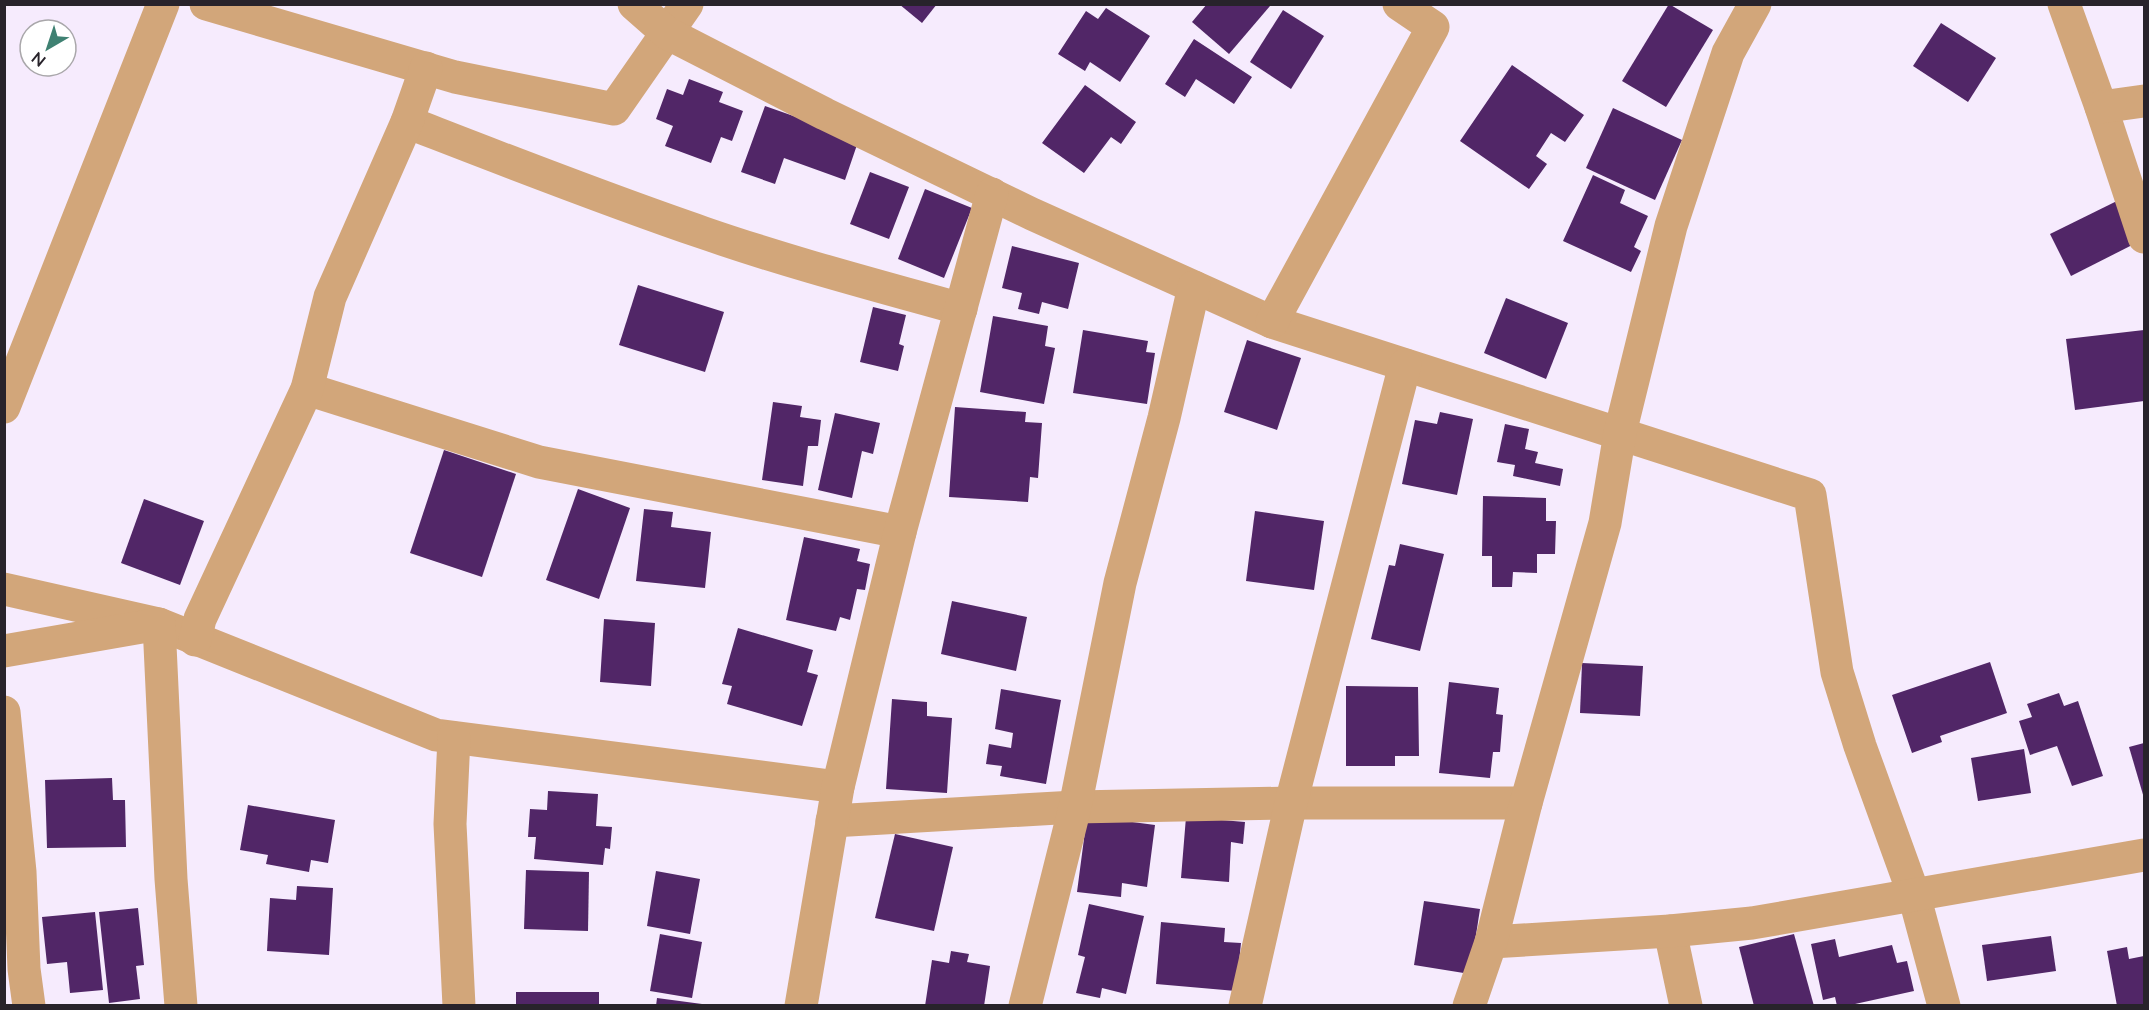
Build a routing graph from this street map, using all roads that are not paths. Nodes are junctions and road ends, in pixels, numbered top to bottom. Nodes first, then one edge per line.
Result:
1 (163, 4) edge
2 (206, 4) edge
3 (634, 4) edge
4 (687, 4) edge
5 (1400, 4) edge
6 (1755, 4) edge
7 (2064, 4) edge
8 (1438, 16) edge
9 (667, 33) junction
10 (426, 68) junction
11 (2145, 101) edge
12 (2101, 106) junction
13 (407, 122) junction
14 (992, 194) junction
15 (2145, 237) edge
16 (1194, 287) junction
17 (960, 309) junction
18 (1272, 322) junction
19 (1405, 365) junction
20 (307, 389) junction
21 (4, 407) edge
22 (1620, 433) junction
23 (900, 532) junction
24 (4, 588) edge
25 (159, 624) junction
26 (195, 640) junction
27 (4, 651) edge
28 (4, 711) edge
29 (454, 738) junction
30 (838, 787) junction
31 (1291, 803) junction
32 (1526, 803) junction
33 (1075, 807) junction
34 (832, 821) junction
35 (2145, 855) edge
36 (1914, 895) junction
37 (1670, 931) junction
38 (1491, 942) junction
39 (29, 1005) edge
40 (182, 1005) edge
41 (459, 1005) edge
42 (801, 1005) edge
43 (1024, 1005) edge
44 (1245, 1005) edge
45 (1469, 1005) edge
46 (1686, 1005) edge
47 (1944, 1005) edge

1 - 21 street
2 - 10 street
3 - 9 street
4 - 9 street
5 - 8 street
6 - 22 street
7 - 12 street
8 - 18 street
9 - 10 street
9 - 14 street
10 - 13 street
11 - 12 street
12 - 15 street
13 - 17 street
13 - 20 street
14 - 16 street
14 - 17 street
16 - 18 street
16 - 33 street
17 - 23 street
18 - 19 street
19 - 22 street
19 - 31 street
20 - 23 street
20 - 26 street
22 - 32 street
22 - 36 street
23 - 30 street
24 - 25 street
25 - 26 street
25 - 27 street
25 - 40 street
26 - 29 street
28 - 39 street
29 - 30 street
29 - 41 street
30 - 34 street
31 - 32 street
31 - 33 street
31 - 44 street
32 - 38 street
33 - 34 street
33 - 43 street
34 - 42 street
35 - 36 street
36 - 37 street
36 - 47 street
37 - 38 street
37 - 46 street
38 - 45 street

